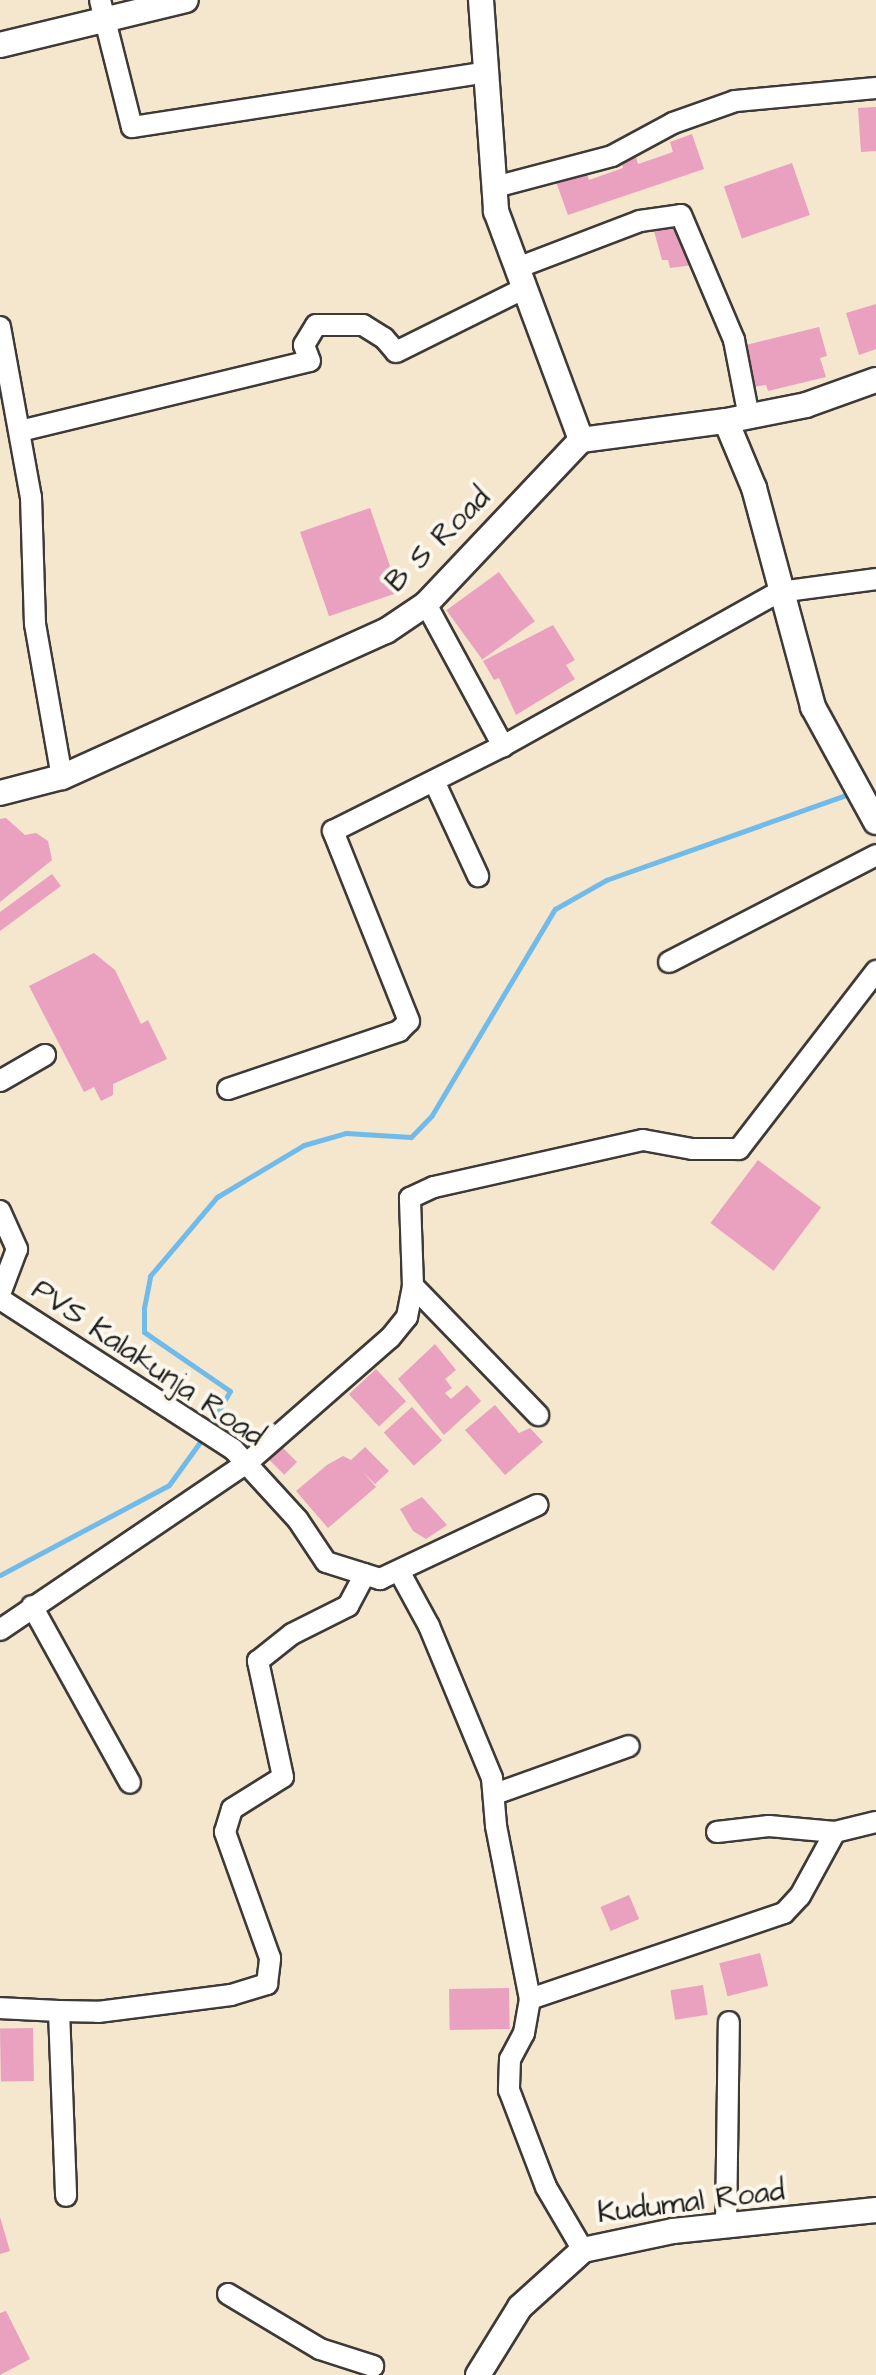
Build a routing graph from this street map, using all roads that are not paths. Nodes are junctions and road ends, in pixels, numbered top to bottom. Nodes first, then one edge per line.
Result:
1 (186, 0) edge
2 (481, 0) edge
3 (102, 11) edge
4 (0, 45) edge
5 (487, 72) junction
6 (876, 88) edge
7 (495, 187) junction
8 (521, 278) junction
9 (0, 327) edge
10 (876, 380) edge
11 (738, 419) junction
12 (20, 431) junction
13 (581, 440) junction
14 (876, 579) edge
15 (779, 592) junction
16 (426, 604) junction
17 (503, 746) junction
18 (62, 777) junction
19 (434, 781) junction
20 (0, 793) edge
21 (872, 811) edge
22 (876, 855) edge
23 (478, 876) dead end
24 (669, 962) dead end
25 (876, 971) edge
26 (45, 1055) dead end
27 (0, 1081) edge
28 (228, 1089) dead end
29 (0, 1211) edge
30 (413, 1286) junction
31 (0, 1296) edge
32 (538, 1415) dead end
33 (240, 1456) junction
34 (537, 1505) dead end
35 (399, 1571) junction
36 (365, 1574) junction
37 (32, 1606) junction
38 (0, 1630) edge
39 (629, 1746) dead end
40 (130, 1783) dead end
41 (495, 1794) junction
42 (876, 1822) edge
43 (717, 1832) dead end
44 (835, 1832) junction
45 (530, 1999) junction
46 (0, 2008) edge
47 (59, 2011) junction
48 (729, 2022) dead end
49 (66, 2196) dead end
50 (876, 2210) edge
51 (726, 2227) junction
52 (583, 2250) junction
53 (228, 2294) dead end
54 (373, 2366) dead end
55 (478, 2375) edge

1 - 3 street
2 - 5 street
3 - 4 street
3 - 5 street
5 - 7 street
6 - 7 street
7 - 8 street
8 - 11 street
8 - 12 street
8 - 13 street
9 - 12 street
10 - 11 street
11 - 13 street
11 - 15 street
12 - 18 street
13 - 16 street, B S Road
14 - 15 street
15 - 17 street
15 - 21 street
16 - 17 street
16 - 18 street, B S Road
17 - 19 street
18 - 20 street, B S Road
19 - 23 street
19 - 28 street
22 - 24 street
25 - 30 street
26 - 27 street
29 - 31 street
30 - 32 street
30 - 33 street
31 - 33 street, PVS Kalakunja Road
33 - 36 street, PVS Kalakunja Road
33 - 37 street
34 - 35 street, PVS Kalakunja Road
35 - 36 street, PVS Kalakunja Road
35 - 41 street
36 - 47 street
37 - 38 street
37 - 40 street
39 - 41 street
41 - 45 street
42 - 44 street
43 - 44 street
44 - 45 street
45 - 52 street
46 - 47 street
47 - 49 street
48 - 51 street
50 - 51 street, Kudumal Road
51 - 52 street, Kudumal Road
52 - 55 street, Kudumal Road
53 - 54 street

